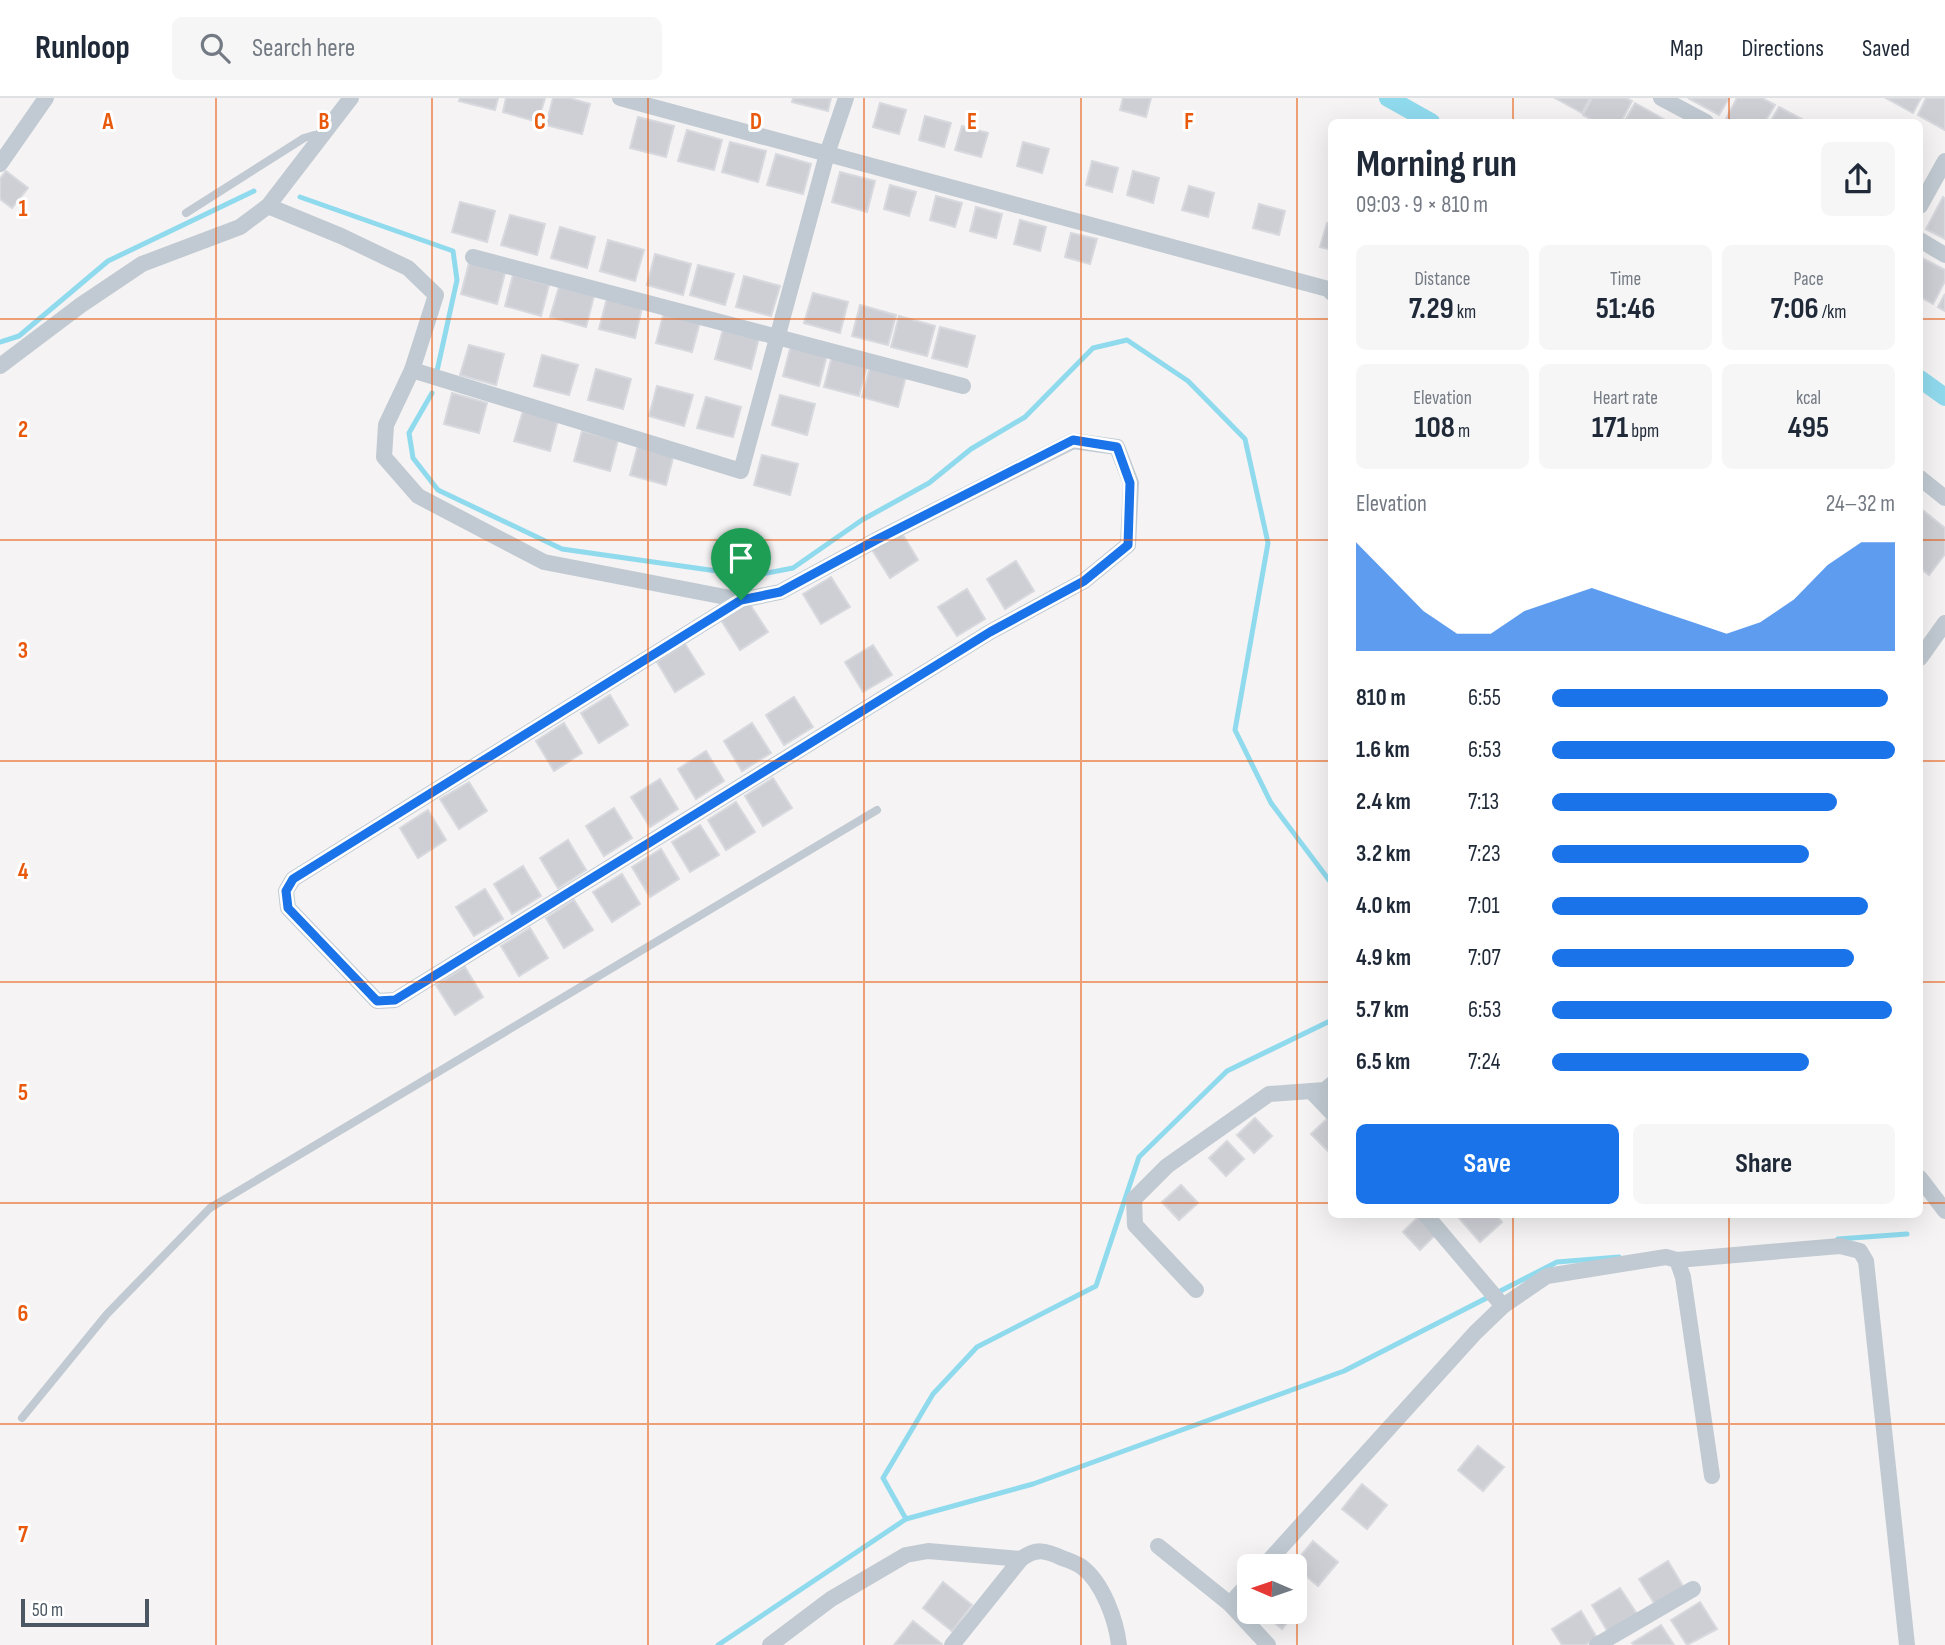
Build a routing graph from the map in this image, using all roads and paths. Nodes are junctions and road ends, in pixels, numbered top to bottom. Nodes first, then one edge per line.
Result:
1 (46, 98) edge
2 (351, 98) edge
3 (620, 98) edge
4 (846, 98) edge
5 (1661, 98) edge
6 (1700, 119) edge
7 (319, 138) junction
8 (827, 154) junction
9 (1945, 161) edge
10 (0, 164) edge
11 (1923, 201) edge
12 (268, 206) junction
13 (186, 213) dead end
14 (1923, 242) edge
15 (1945, 255) edge
16 (473, 257) dead end
17 (1328, 289) edge
18 (777, 338) junction
19 (0, 366) edge
20 (412, 370) junction
21 (963, 386) dead end
22 (1923, 480) edge
23 (1945, 498) edge
24 (741, 600) junction
25 (1945, 623) edge
26 (1923, 654) edge
27 (877, 810) dead end
28 (1328, 1087) edge
29 (1311, 1091) junction
30 (1328, 1109) edge
31 (1923, 1182) edge
32 (1945, 1211) edge
33 (1428, 1218) edge
34 (1677, 1260) junction
35 (1196, 1290) dead end
36 (1503, 1306) junction
37 (22, 1418) dead end
38 (1712, 1476) dead end
39 (1158, 1546) dead end
40 (1275, 1554) edge
41 (1021, 1559) junction
42 (1693, 1588) dead end
43 (1237, 1597) edge
44 (1230, 1604) junction
45 (769, 1645) edge
46 (952, 1645) edge
47 (1119, 1645) edge
48 (1268, 1645) edge
49 (1597, 1645) edge
50 (1907, 1645) edge

1 - 10 street
2 - 7 street
3 - 8 street
4 - 8 street
5 - 6 street
7 - 12 street
7 - 13 lane
8 - 17 street
8 - 18 street
9 - 11 street
12 - 19 street
12 - 20 street
14 - 15 street
16 - 18 street
18 - 20 street
18 - 21 street
20 - 24 street
22 - 23 street
24 - 24 street
25 - 26 street
27 - 37 lane
28 - 29 street
29 - 30 street
29 - 35 street
31 - 32 street
33 - 36 street
34 - 36 street
34 - 38 street
34 - 50 street
36 - 40 street
39 - 44 street
41 - 45 street
41 - 46 street
41 - 47 street
42 - 49 street
43 - 44 street
44 - 48 street

